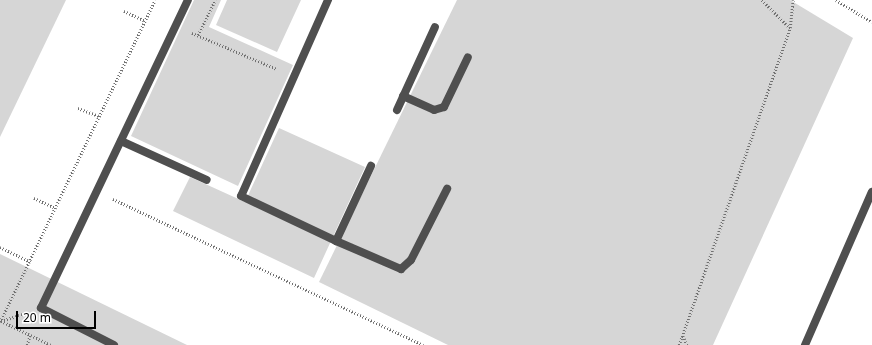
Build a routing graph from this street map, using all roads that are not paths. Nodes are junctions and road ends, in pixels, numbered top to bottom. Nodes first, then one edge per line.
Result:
1 (188, 0) edge
2 (328, 0) edge
3 (435, 27) dead end
4 (468, 57) dead end
5 (403, 96) junction
6 (397, 110) dead end
7 (121, 141) junction
8 (371, 166) dead end
9 (207, 180) dead end
10 (447, 189) dead end
11 (872, 192) edge
12 (336, 241) junction
13 (114, 345) edge
14 (805, 345) edge

1 - 7 lane
2 - 12 lane
3 - 5 lane
4 - 5 lane
5 - 6 lane
7 - 9 lane
7 - 13 lane
8 - 12 lane
10 - 12 lane
11 - 14 lane

